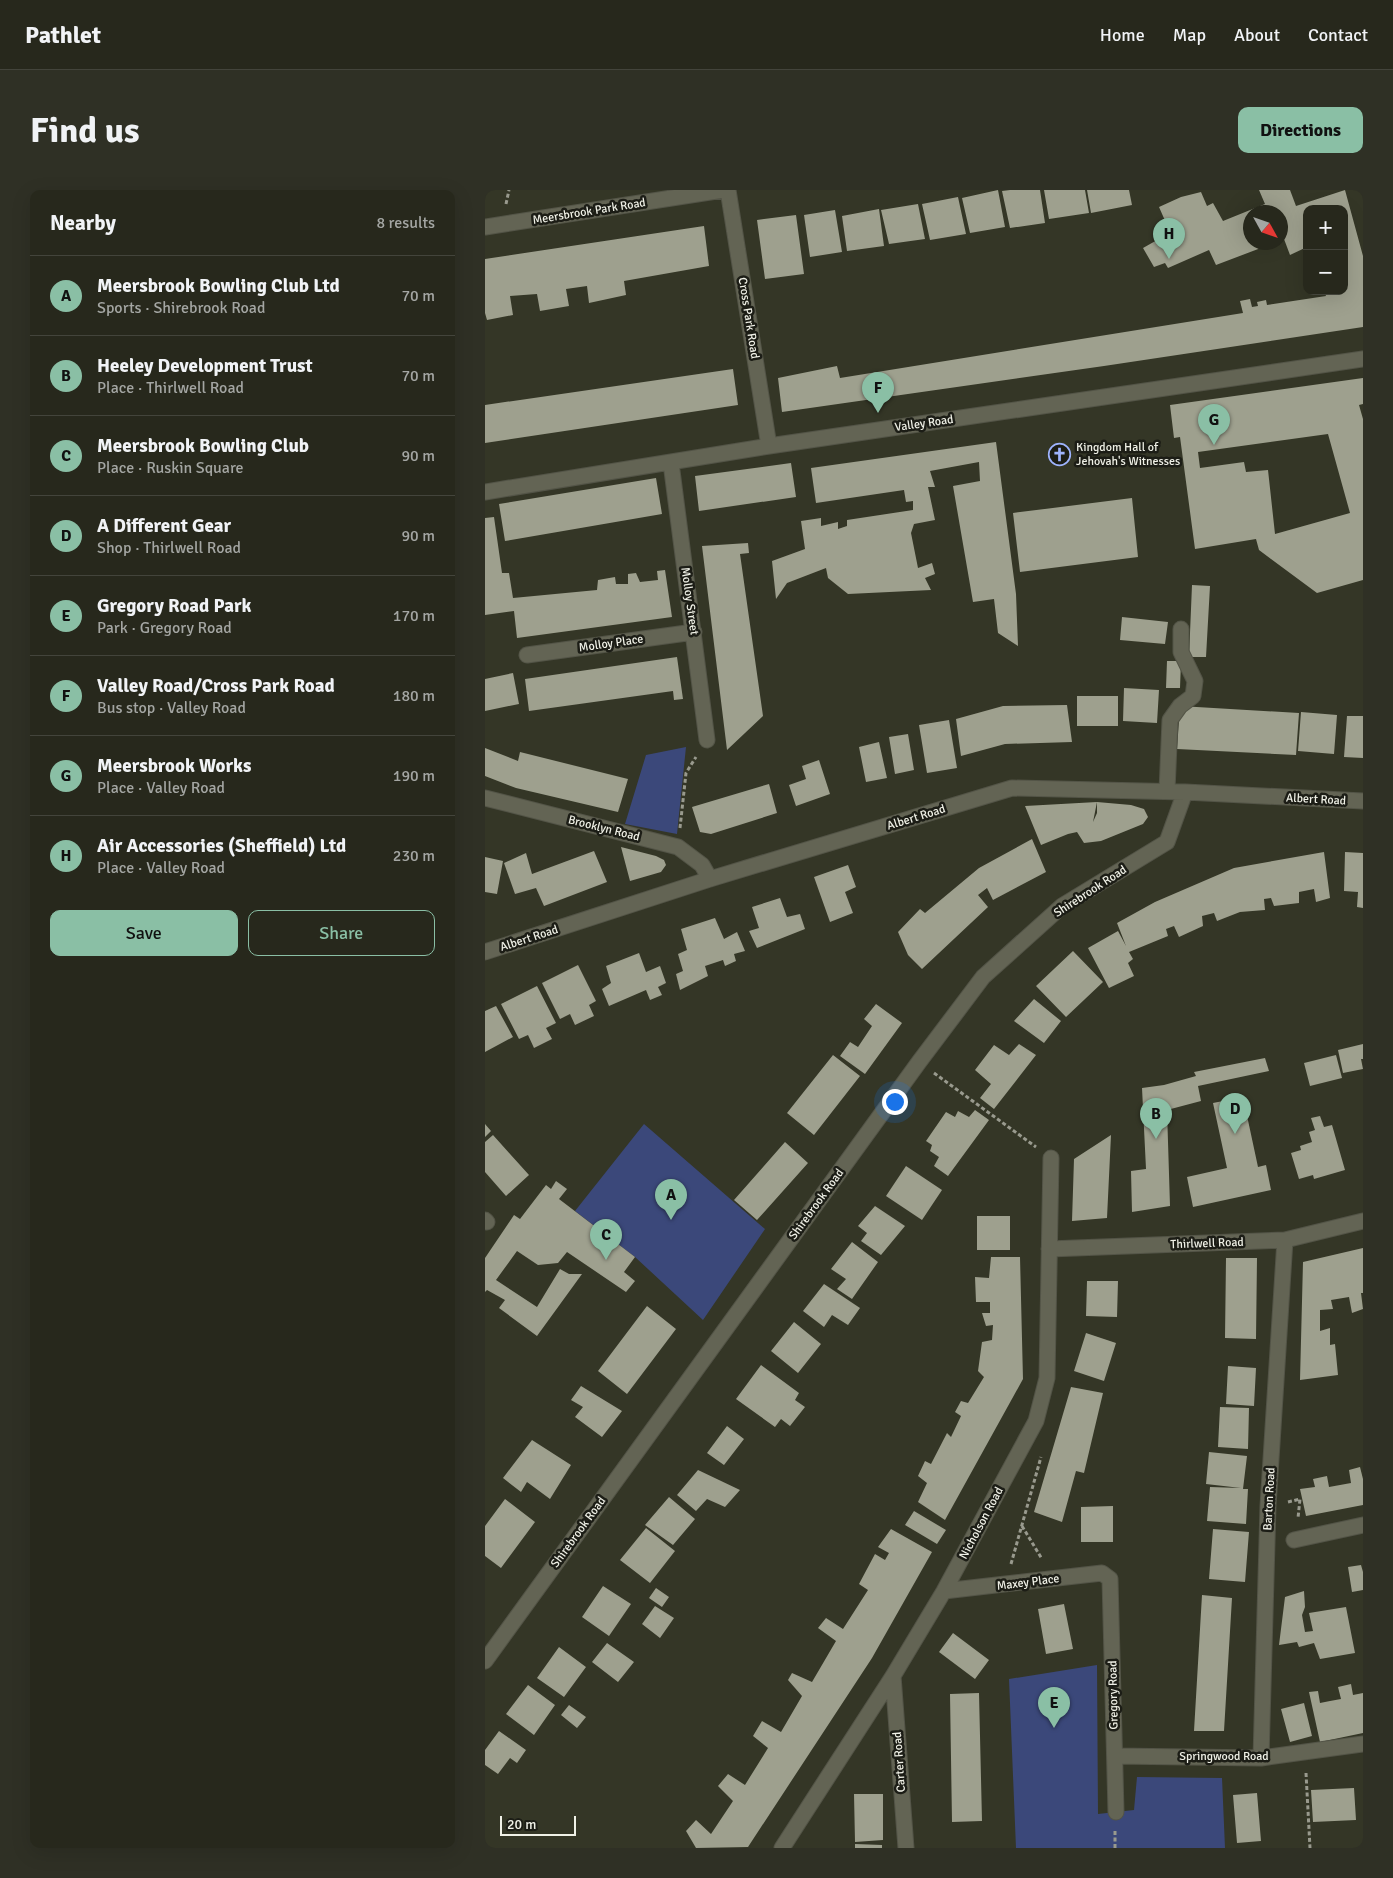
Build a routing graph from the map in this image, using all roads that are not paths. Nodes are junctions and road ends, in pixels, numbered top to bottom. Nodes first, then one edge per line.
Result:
1 (723, 190) edge
2 (728, 190) edge
3 (485, 227) edge
4 (1363, 359) edge
5 (769, 446) junction
6 (671, 463) junction
7 (485, 492) edge
8 (1181, 629) dead end
9 (694, 632) junction
10 (527, 655) dead end
11 (707, 740) road end
12 (1167, 791) junction
13 (1185, 792) junction
14 (485, 798) edge
15 (1363, 801) edge
16 (710, 879) junction
17 (485, 952) edge
18 (1051, 1158) road end
19 (1363, 1221) edge
20 (1285, 1240) junction
21 (1049, 1249) junction
22 (1363, 1525) edge
23 (1295, 1540) road end
24 (1111, 1579) joint
25 (944, 1592) junction
26 (485, 1661) edge
27 (893, 1676) junction
28 (1363, 1744) edge
29 (1115, 1756) junction
30 (1261, 1758) junction
31 (1115, 1812) dead end
32 (782, 1848) edge
33 (905, 1848) edge

1 - 3 street, Meersbrook Park Road
2 - 5 street, Cross Park Road
4 - 5 street, Valley Road
5 - 6 street, Valley Road
6 - 7 street, Valley Road
6 - 9 street, Molloy Street
8 - 12 street
9 - 10 street, Molloy Place
9 - 11 street, Molloy Street
12 - 13 street, Albert Road
12 - 16 street, Albert Road
13 - 15 street, Albert Road
13 - 26 street, Shirebrook Road
14 - 16 street, Brooklyn Road
16 - 17 street, Albert Road
18 - 21 street, Nicholson Road
19 - 20 street, Thirlwell Road
20 - 21 street, Thirlwell Road
20 - 30 street, Barton Road
21 - 25 street, Nicholson Road
22 - 23 street
24 - 25 street, Maxey Place
24 - 29 street, Gregory Road
25 - 27 street, Nicholson Road
27 - 32 street, Nicholson Road
27 - 33 street, Carter Road
28 - 30 street, Springwood Road
29 - 30 street, Springwood Road
29 - 31 street, Gregory Road

